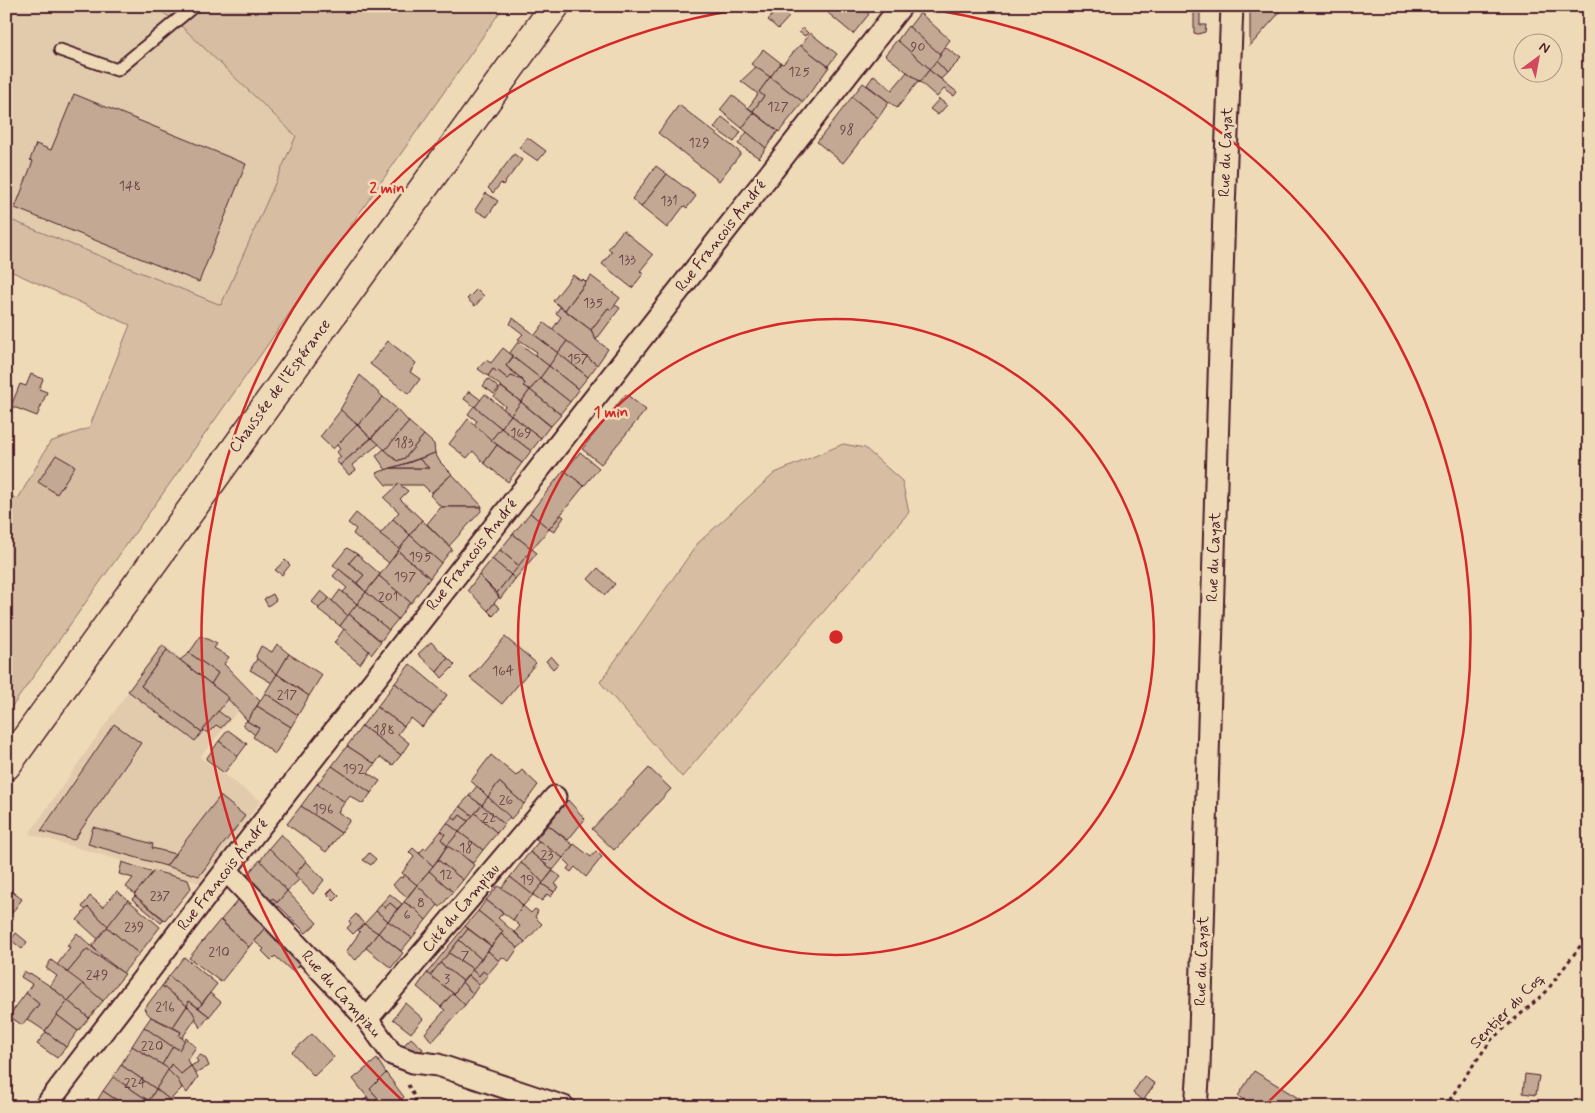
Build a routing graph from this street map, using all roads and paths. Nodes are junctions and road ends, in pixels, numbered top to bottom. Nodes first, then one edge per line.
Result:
1 (194, 6) edge
2 (555, 6) edge
3 (901, 6) edge
4 (1232, 6) edge
5 (60, 50) dead end
6 (6, 766) edge
7 (555, 797) dead end
8 (226, 870) junction
9 (1589, 934) edge
10 (367, 1019) junction
11 (45, 1107) edge
12 (564, 1107) edge
13 (1196, 1107) edge
14 (1445, 1107) edge

1 - 5 lane
2 - 6 main road, Chaussée de l'Espérance
3 - 8 street, Rue Francois André
4 - 13 street, Rue du Cayat
7 - 10 street, Cité du Campiau
8 - 10 street, Rue du Campiau
8 - 11 street, Rue Francois André
9 - 14 path, Sentier du Coq
10 - 12 street, Rue du Campiau

